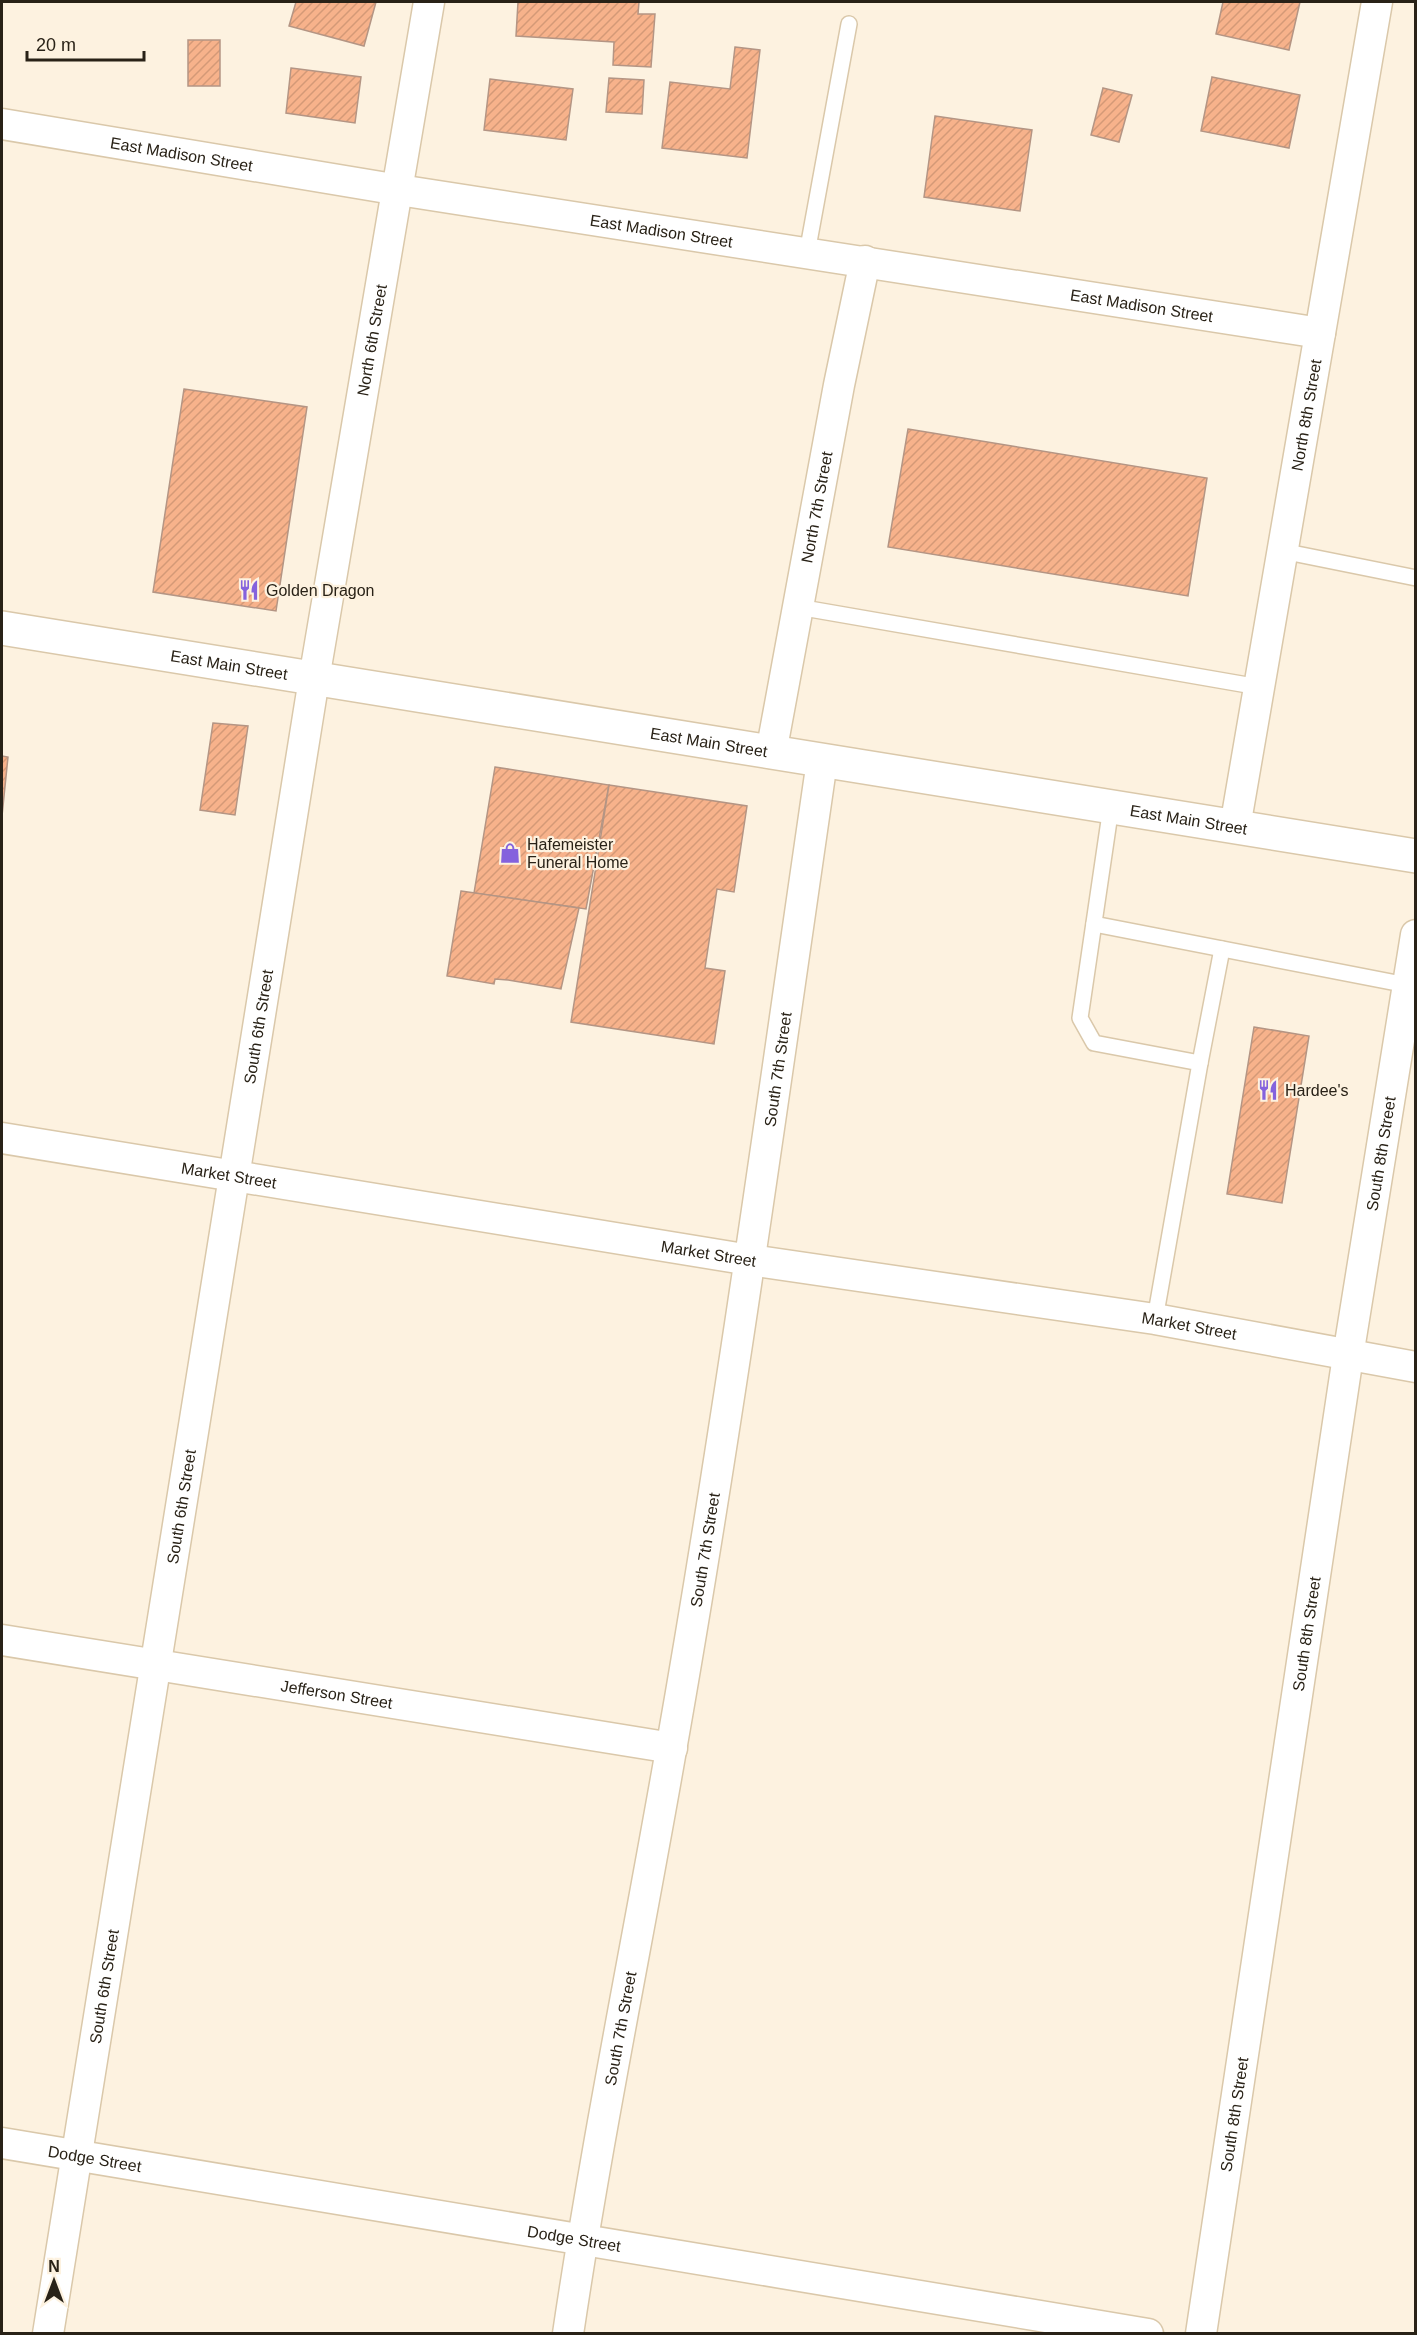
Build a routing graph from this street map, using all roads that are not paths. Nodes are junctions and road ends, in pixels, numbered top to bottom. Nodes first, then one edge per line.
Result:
1 (429, 2) edge
2 (1377, 2) edge
3 (849, 24) dead end
4 (2, 124) edge
5 (399, 190) junction
6 (807, 253) junction
7 (865, 261) junction
8 (1320, 333) junction
9 (1282, 550) junction
10 (1416, 578) edge
11 (798, 608) junction
12 (2, 628) edge
13 (314, 679) junction
14 (1259, 687) junction
15 (771, 753) junction
16 (822, 760) junction
17 (1111, 807) junction
18 (1235, 827) junction
19 (1416, 856) edge
20 (1094, 924) junction
21 (1416, 935) edge
22 (1222, 949) junction
23 (1407, 985) junction
24 (1200, 1063) junction
25 (2, 1138) edge
26 (235, 1176) junction
27 (750, 1260) junction
28 (1155, 1319) junction
29 (1348, 1356) junction
30 (1416, 1367) edge
31 (2, 1640) edge
32 (155, 1664) junction
33 (672, 1748) junction
34 (2, 2143) edge
35 (76, 2155) junction
36 (582, 2239) junction
37 (48, 2334) edge
38 (568, 2334) edge
39 (1148, 2334) edge
40 (1201, 2334) edge

1 - 5 street, North 6th Street
2 - 8 street, North 8th Street
3 - 6 lane
4 - 5 street, East Madison Street
5 - 6 street, East Madison Street
5 - 13 street, North 6th Street
6 - 7 street, East Madison Street
7 - 8 street, East Madison Street
7 - 11 street, North 7th Street
8 - 9 street, North 8th Street
9 - 10 lane
9 - 14 street, North 8th Street
11 - 14 lane
11 - 15 street, North 7th Street
12 - 13 main road, East Main Street
13 - 15 main road, East Main Street
13 - 26 street, South 6th Street
14 - 18 street, North 8th Street
15 - 16 main road, East Main Street
16 - 17 main road, East Main Street
16 - 27 street, South 7th Street
17 - 18 main road, East Main Street
17 - 20 lane
18 - 19 main road, East Main Street
20 - 22 lane
20 - 24 lane
21 - 23 street, South 8th Street
22 - 23 lane
22 - 24 lane
23 - 29 street, South 8th Street
24 - 28 lane
25 - 26 street, Market Street
26 - 27 street, Market Street
26 - 32 street, South 6th Street
27 - 28 street, Market Street
27 - 33 street, South 7th Street
28 - 29 street, Market Street
29 - 30 street, Market Street
29 - 40 street, South 8th Street
31 - 32 street, Jefferson Street
32 - 33 street, Jefferson Street
32 - 35 street, South 6th Street
33 - 36 street, South 7th Street
34 - 35 street, Dodge Street
35 - 36 street, Dodge Street
35 - 37 street, South 6th Street
36 - 38 street, South 7th Street
36 - 39 street, Dodge Street

